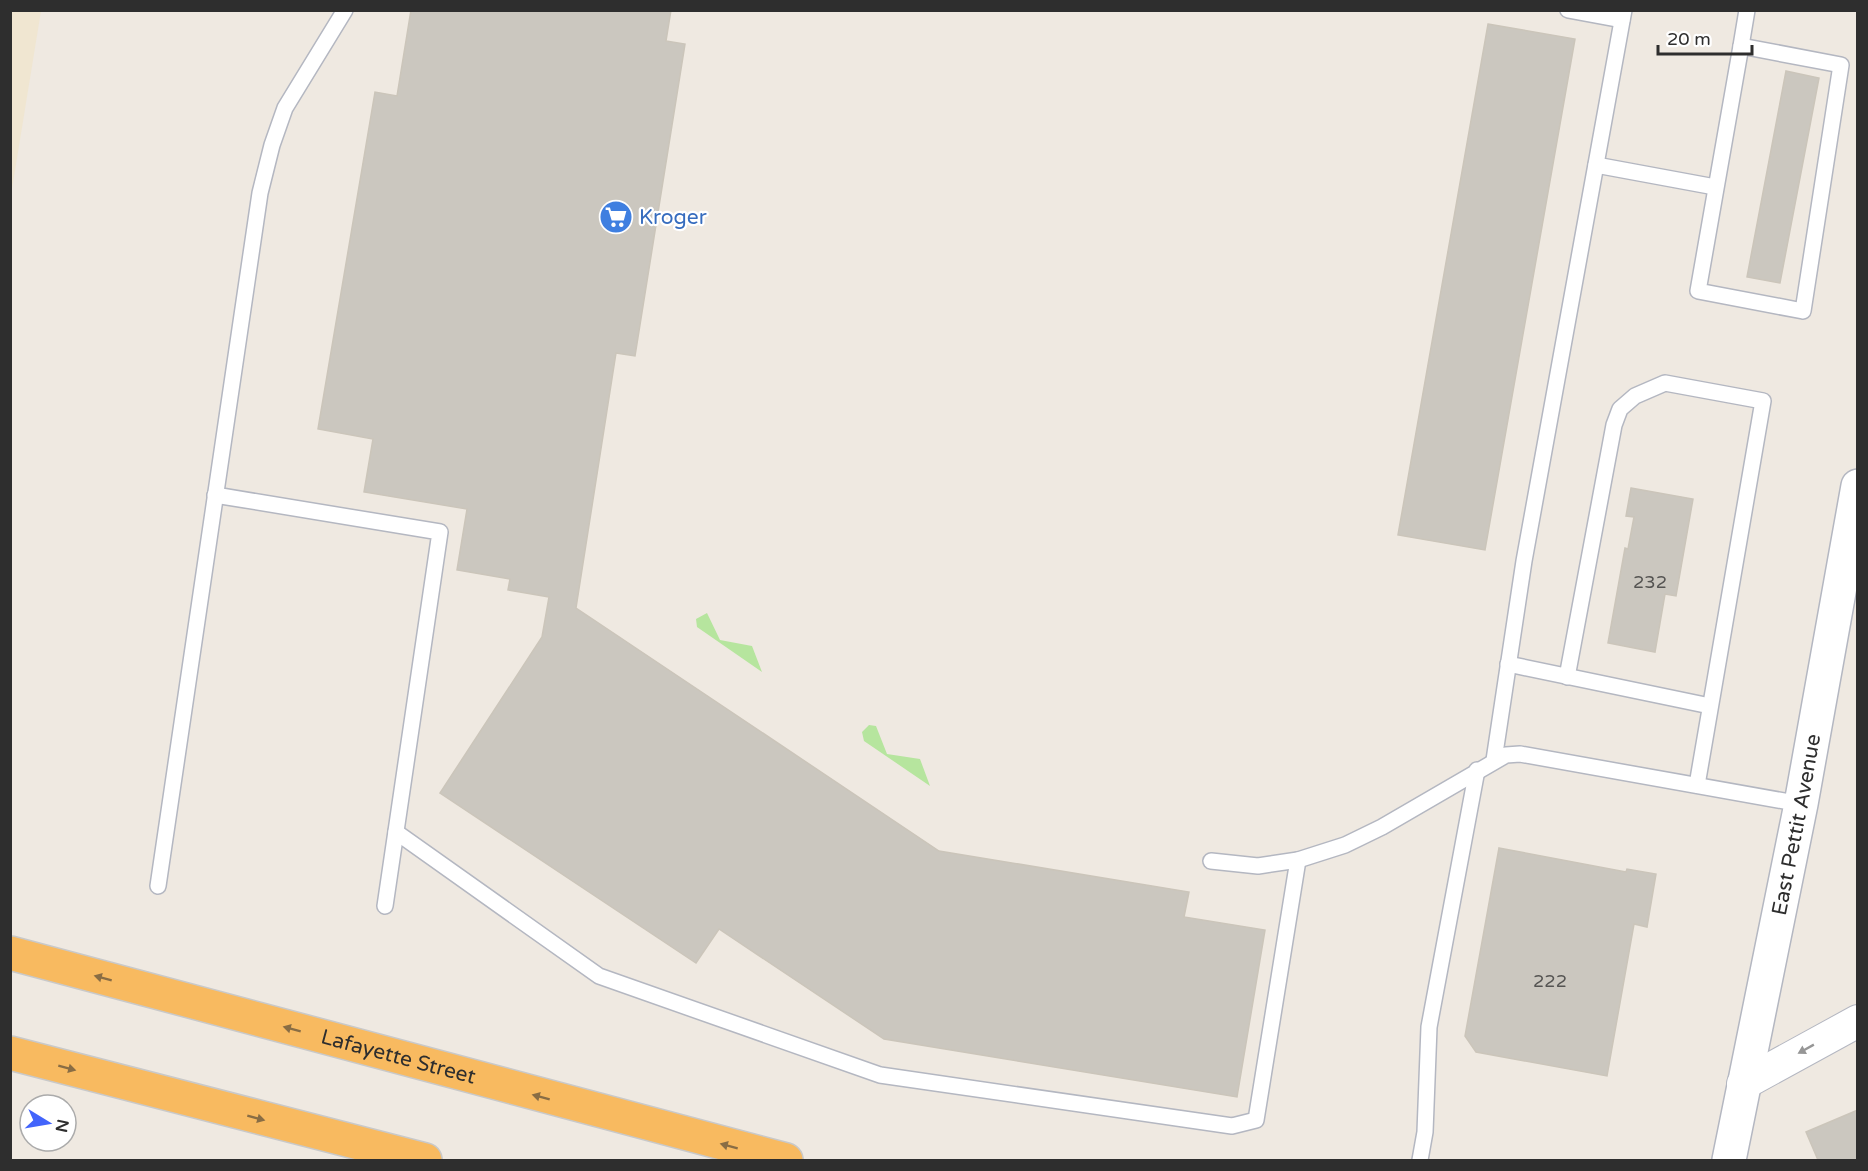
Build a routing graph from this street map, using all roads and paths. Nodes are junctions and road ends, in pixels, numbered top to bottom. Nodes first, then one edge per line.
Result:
1 (345, 10) edge
2 (1568, 10) edge
3 (1747, 10) edge
4 (1623, 15) edge
5 (1741, 46) junction
6 (1596, 165) junction
7 (1715, 187) junction
8 (1857, 486) edge
9 (215, 495) junction
10 (1508, 664) junction
11 (1567, 677) junction
12 (1710, 706) junction
13 (1494, 760) junction
14 (1478, 770) junction
15 (1697, 785) junction
16 (1801, 804) junction
17 (396, 832) junction
18 (1298, 860) junction
19 (1211, 861) dead end
20 (158, 886) dead end
21 (385, 906) dead end
22 (10, 953) edge
23 (1857, 1021) edge
24 (10, 1053) edge
25 (1743, 1084) junction
26 (425, 1161) edge
27 (786, 1161) edge
28 (1420, 1161) edge
29 (1729, 1161) edge

1 - 9 lane
2 - 4 lane
3 - 5 lane
4 - 6 lane
5 - 7 lane
5 - 7 lane
6 - 7 lane
6 - 10 lane
8 - 16 street, East Pettit Avenue
9 - 17 lane
9 - 20 lane
10 - 11 lane
10 - 13 lane
11 - 12 lane
11 - 12 lane
12 - 15 lane
13 - 14 lane
13 - 15 lane
14 - 18 lane
14 - 28 lane
15 - 16 lane
16 - 25 street, East Pettit Avenue
17 - 18 lane
17 - 21 lane
18 - 19 lane
27 -> 22 highway, Lafayette Street
23 -> 25 street
24 -> 26 highway
25 - 29 street, East Pettit Avenue

